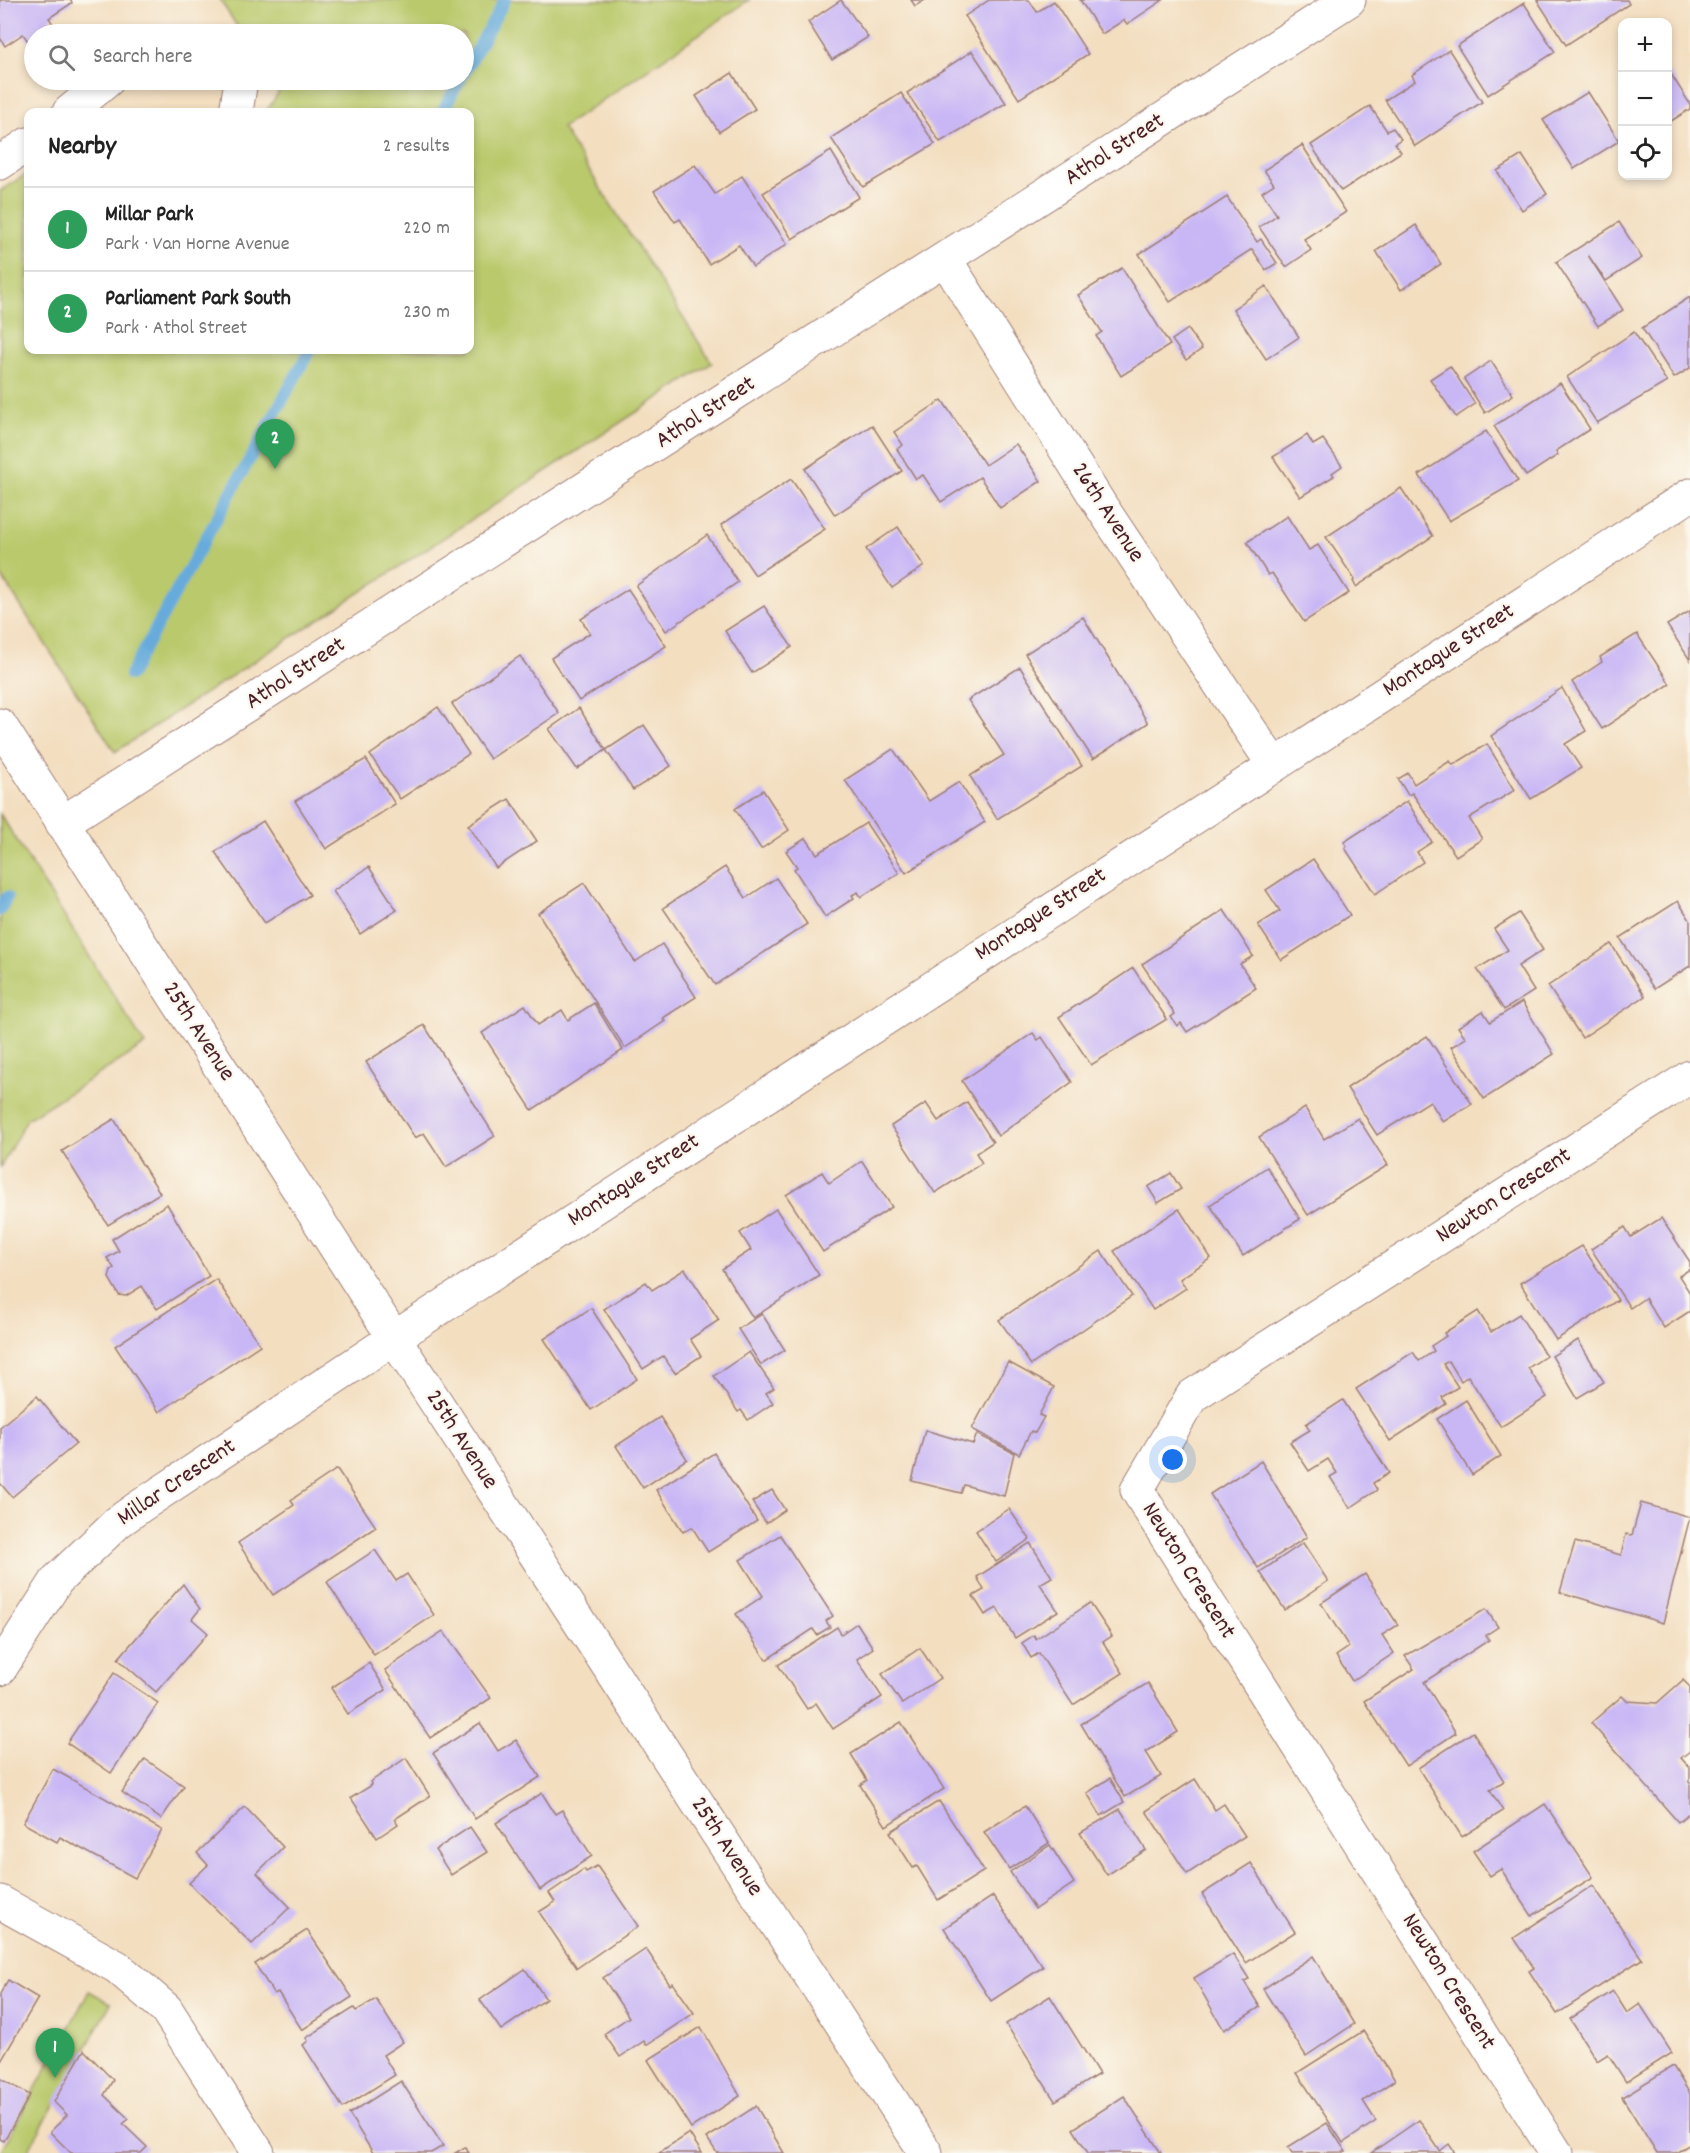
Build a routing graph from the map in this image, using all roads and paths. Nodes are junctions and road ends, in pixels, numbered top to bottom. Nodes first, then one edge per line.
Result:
1 (1349, 0) edge
2 (96, 90) edge
3 (239, 90) edge
4 (74, 108) edge
5 (237, 108) edge
6 (24, 147) edge
7 (0, 163) edge
8 (945, 259) junction
9 (1690, 495) edge
10 (0, 725) edge
11 (1274, 764) junction
12 (62, 824) junction
13 (1690, 1077) edge
14 (394, 1338) junction
15 (0, 1670) edge
16 (0, 1902) edge
17 (258, 2153) edge
18 (926, 2153) edge
19 (1556, 2153) edge

1 - 8 street, Athol Street
2 - 4 street
3 - 5 street
6 - 7 street
8 - 11 street, 26th Avenue
8 - 12 street, Athol Street
9 - 11 street, Montague Street
10 - 12 street, 25th Avenue
11 - 14 street, Montague Street
12 - 14 street, 25th Avenue
13 - 19 street, Newton Crescent
14 - 15 street, Millar Crescent
14 - 18 street, 25th Avenue
16 - 17 street

